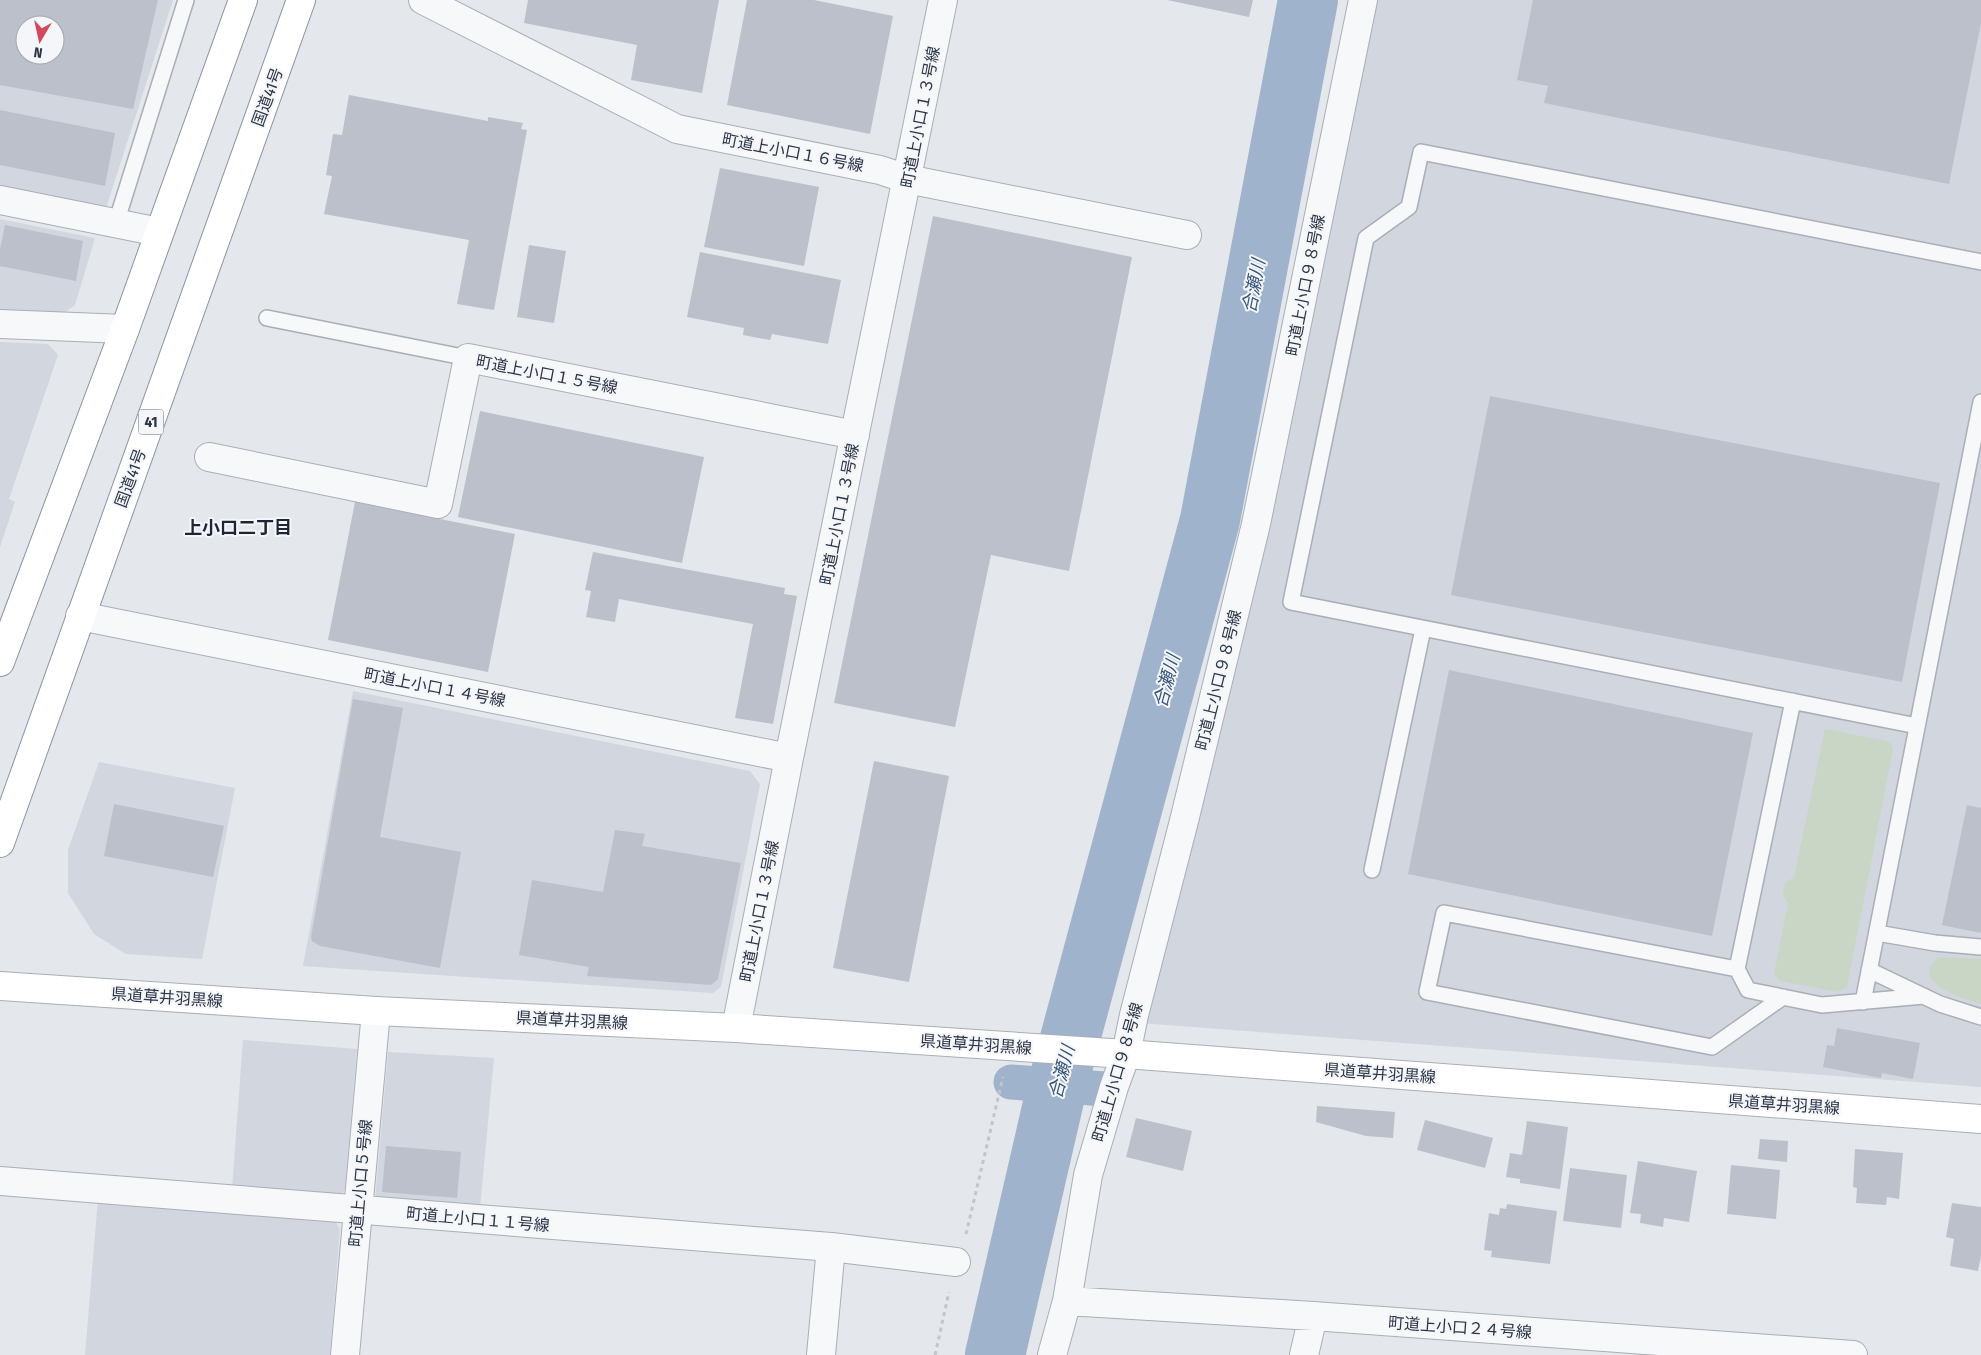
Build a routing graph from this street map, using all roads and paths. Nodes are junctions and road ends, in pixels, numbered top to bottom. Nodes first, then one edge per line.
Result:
1 (186, 0) edge
2 (243, 0) edge
3 (301, 0) edge
4 (423, 0) edge
5 (943, 0) edge
6 (1363, 0) edge
7 (907, 179) junction
8 (0, 200) edge
9 (116, 223) junction
10 (159, 232) junction
11 (1187, 235) dead end
12 (1981, 262) edge
13 (267, 318) dead end
14 (0, 324) edge
15 (125, 329) junction
16 (468, 358) junction
17 (1981, 402) edge
18 (855, 435) junction
19 (210, 457) dead end
20 (80, 616) junction
21 (1423, 629) junction
22 (2, 653) edge
23 (1793, 702) junction
24 (1917, 726) junction
25 (789, 758) junction
26 (0, 843) edge
27 (1372, 870) dead end
28 (1877, 933) junction
29 (1981, 947) edge
30 (1737, 969) junction
31 (1869, 970) junction
32 (0, 986) edge
33 (1924, 996) junction
34 (1783, 997) junction
35 (1863, 1002) junction
36 (376, 1011) junction
37 (1981, 1017) edge
38 (736, 1028) junction
39 (1010, 1047) junction
40 (1126, 1054) junction
41 (1981, 1119) edge
42 (0, 1181) edge
43 (357, 1209) junction
44 (831, 1247) junction
45 (956, 1262) junction
46 (1067, 1301) junction
47 (1313, 1316) junction
48 (345, 1355) edge
49 (821, 1355) edge
50 (935, 1355) edge
51 (1052, 1355) edge
52 (1304, 1355) edge
53 (1853, 1355) edge

1 - 9 lane
2 - 10 main road
3 - 20 main road, 国道41号 / 41
4 - 7 street, 町道上小口１６号線
5 - 7 street, 町道上小口１３号線
6 - 40 street, 町道上小口９８号線
7 - 11 street, 町道上小口１６号線
7 - 18 street, 町道上小口１３号線
8 - 9 street
9 - 10 street
10 - 15 main road
12 - 21 lane
13 - 16 lane
14 - 15 street
15 - 22 main road
16 - 18 street, 町道上小口１５号線
16 - 19 street, 町道上小口１５号線
17 - 24 lane
18 - 25 street, 町道上小口１３号線
20 - 25 street, 町道上小口１４号線
20 - 26 main road, 国道41号 / 41
21 - 23 lane
21 - 27 lane
23 - 24 lane
23 - 30 lane
24 - 28 lane
25 - 38 street, 町道上小口１３号線
28 - 29 lane
28 - 31 lane
30 - 34 lane
30 - 34 lane
31 - 33 lane
31 - 35 lane
32 - 36 main road, 県道草井羽黒線
33 - 35 lane
33 - 37 lane
34 - 35 lane
36 - 38 main road, 県道草井羽黒線
36 - 43 street, 町道上小口５号線
38 - 39 main road, 県道草井羽黒線
39 - 40 main road, 県道草井羽黒線
39 - 45 path
40 - 41 main road, 県道草井羽黒線
40 - 46 street, 町道上小口９８号線
42 - 43 street, 町道上小口１１号線
43 - 44 street, 町道上小口１１号線
43 - 48 street, 町道上小口５号線
44 - 45 street, 町道上小口１１号線
44 - 49 street
45 - 50 path
46 - 47 street, 町道上小口２４号線
46 - 51 street, 町道上小口９８号線
47 - 52 street
47 - 53 street, 町道上小口２４号線

